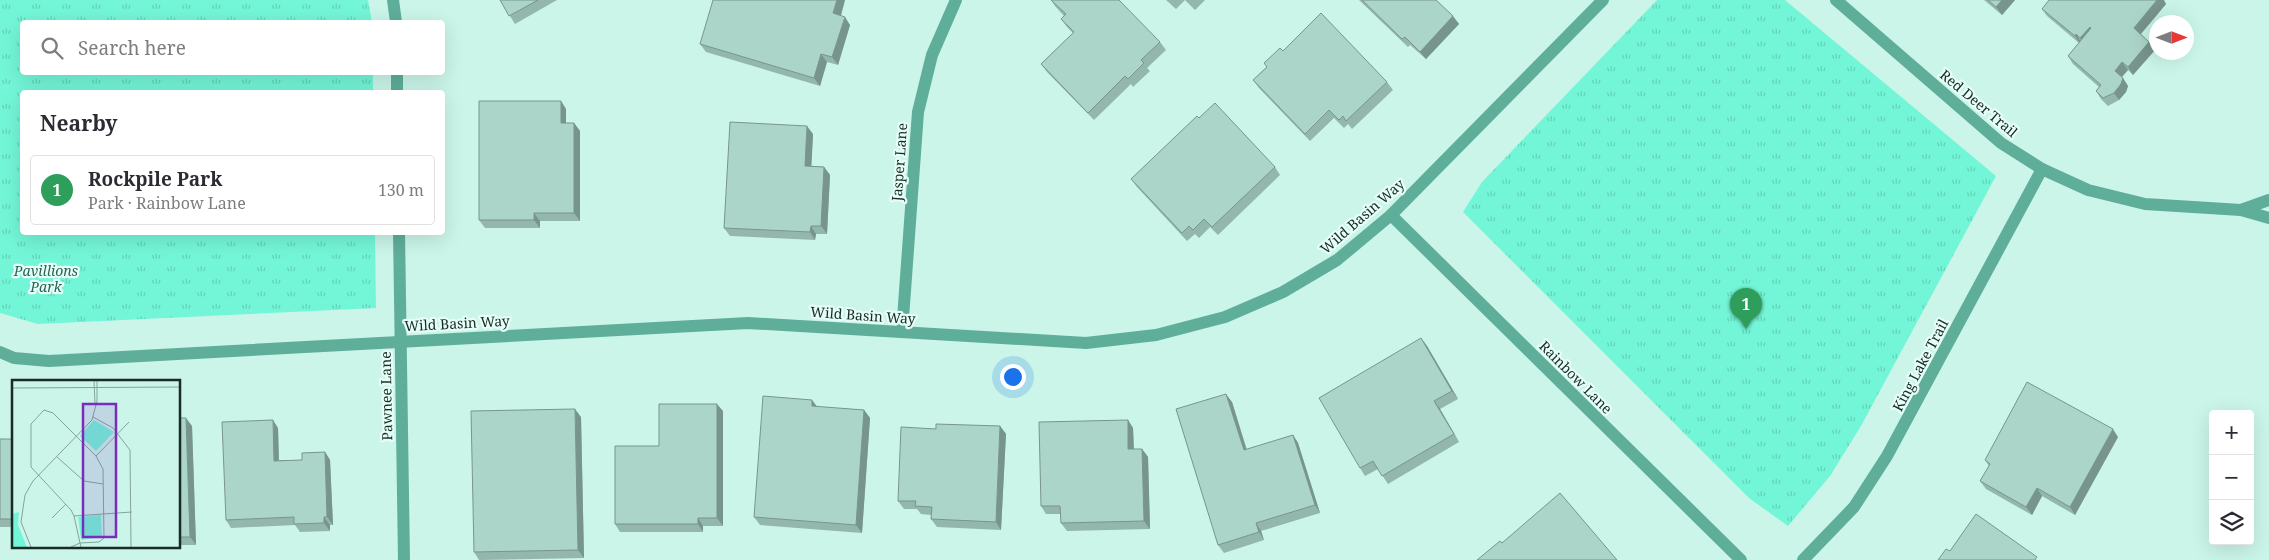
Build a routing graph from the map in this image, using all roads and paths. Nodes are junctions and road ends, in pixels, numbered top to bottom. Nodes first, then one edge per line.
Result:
1 (393, 0) edge
2 (956, 0) edge
3 (1603, 0) edge
4 (1836, 0) edge
5 (396, 20) edge
6 (397, 75) edge
7 (397, 90) edge
8 (2042, 169) junction
9 (2269, 200) edge
10 (2241, 210) junction
11 (1391, 215) junction
12 (2269, 218) edge
13 (399, 235) edge
14 (902, 332) junction
15 (401, 341) junction
16 (0, 352) edge
17 (404, 560) edge
18 (1740, 560) edge
19 (1803, 560) edge

1 - 5 street
2 - 14 street, Jasper Lane
3 - 11 street, Wild Basin Way
4 - 8 street, Red Deer Trail
6 - 7 street
8 - 10 street, Red Deer Trail
8 - 19 street, King Lake Trail
9 - 10 street, Red Deer Trail
10 - 12 street, Red Deer Trail
11 - 14 street, Wild Basin Way
11 - 18 street, Rainbow Lane
13 - 15 street, Pawnee Lane
14 - 15 street, Wild Basin Way
15 - 16 street, Wild Basin Way
15 - 17 street, Pawnee Lane

